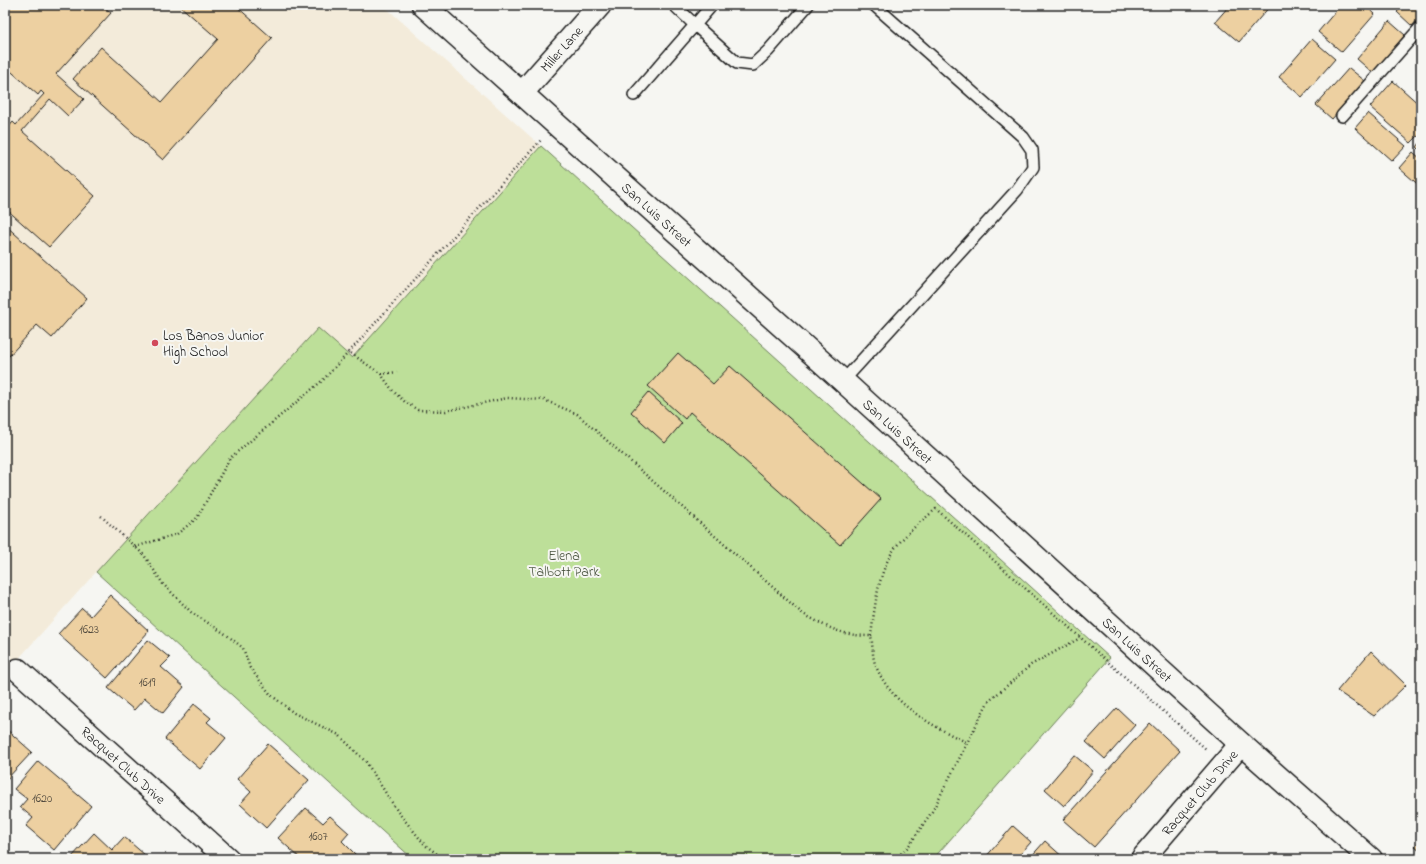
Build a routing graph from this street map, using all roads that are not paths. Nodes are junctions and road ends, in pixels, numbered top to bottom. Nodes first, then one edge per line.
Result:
1 (423, 5) edge
2 (600, 5) edge
3 (674, 5) edge
4 (712, 5) edge
5 (808, 5) edge
6 (874, 5) edge
7 (695, 24) junction
8 (1421, 27) edge
9 (522, 93) junction
10 (634, 95) dead end
11 (1342, 116) dead end
12 (842, 381) junction
13 (18, 670) dead end
14 (1241, 744) junction
15 (228, 859) edge
16 (1142, 859) edge
17 (1371, 859) edge

1 - 9 street, San Luis Street
2 - 9 street, Miller Lane
3 - 7 lane
4 - 7 lane
5 - 7 lane
6 - 12 lane
7 - 10 lane
8 - 11 lane
9 - 12 street, San Luis Street
12 - 14 street, San Luis Street
13 - 15 street, Racquet Club Drive
14 - 16 street, Racquet Club Drive
14 - 17 street, San Luis Street

